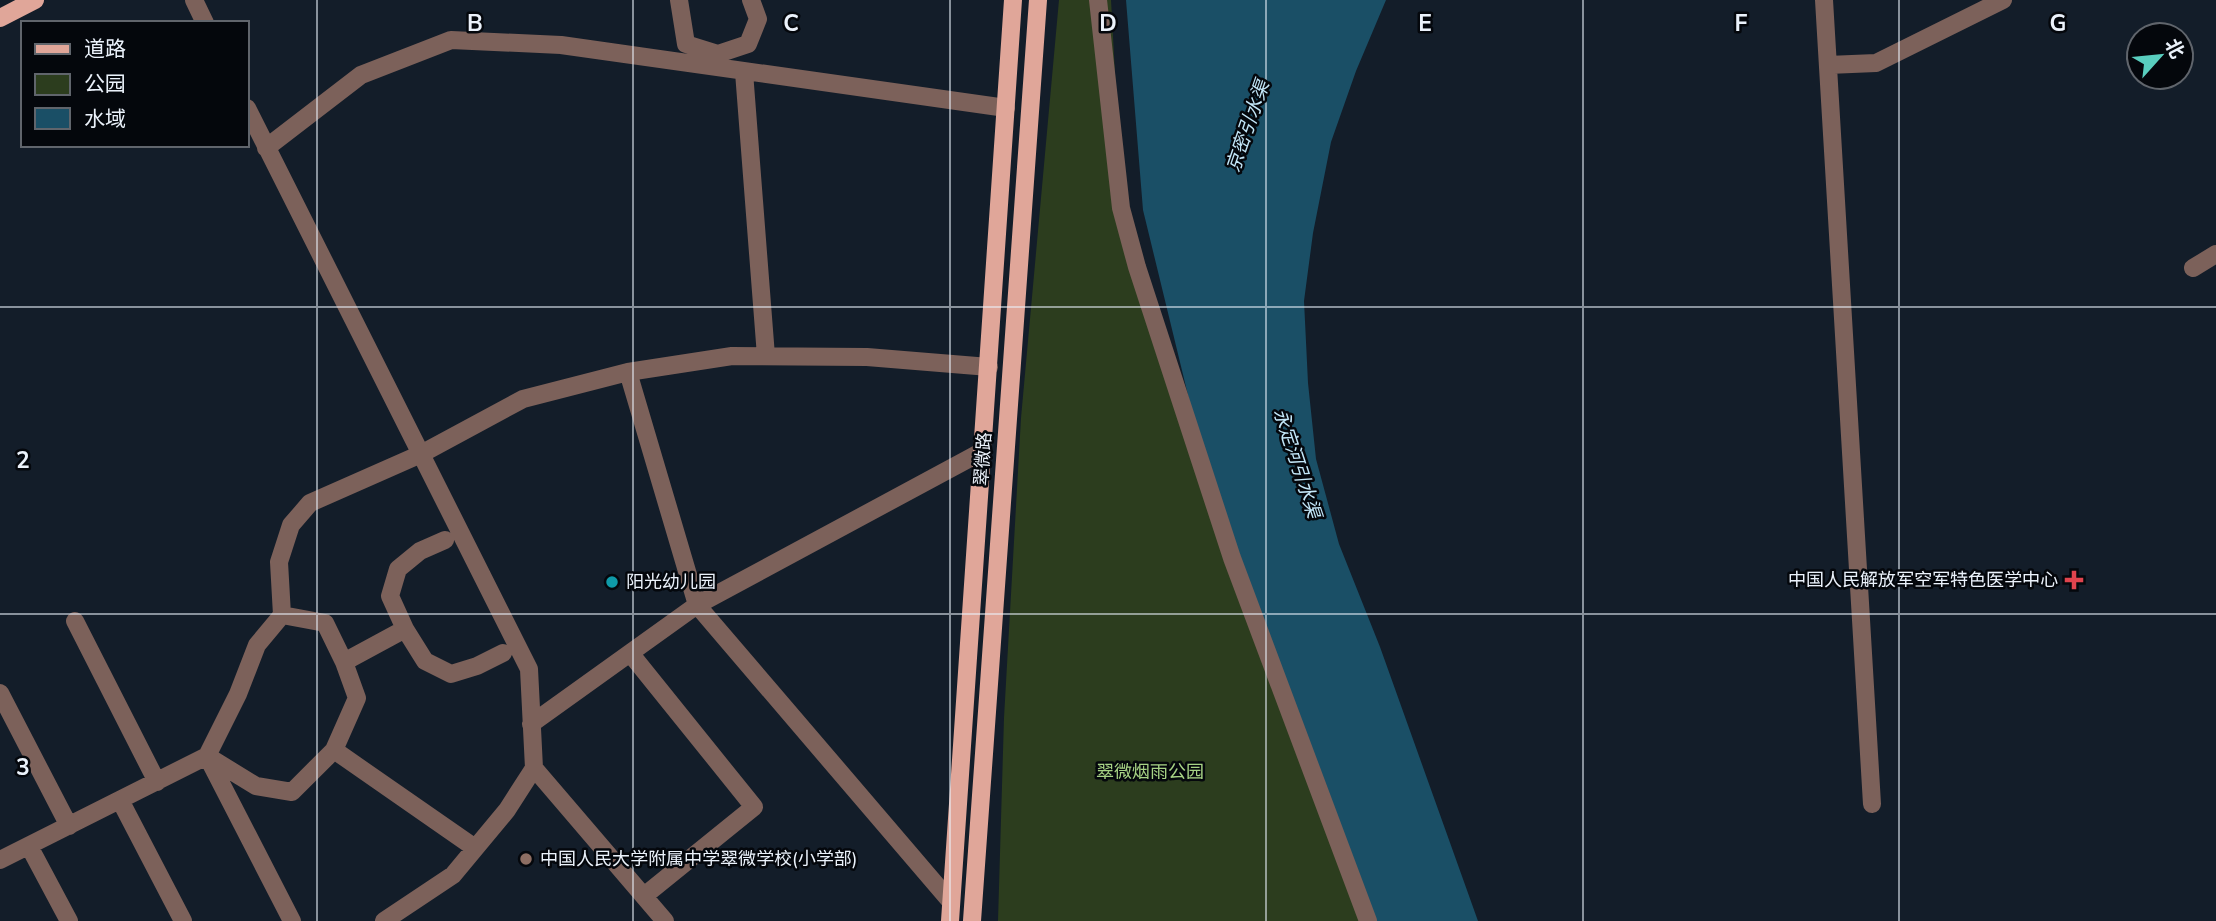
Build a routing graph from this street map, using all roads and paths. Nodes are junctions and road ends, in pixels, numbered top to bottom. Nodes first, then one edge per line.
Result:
1 (35, 0) edge
2 (194, 0) edge
3 (679, 0) edge
4 (751, 0) edge
5 (1013, 0) edge
6 (1038, 0) edge
7 (1098, 0) edge
8 (1824, 0) edge
9 (2003, 0) edge
10 (0, 18) edge
11 (204, 21) edge
12 (1828, 65) junction
13 (744, 72) junction
14 (1006, 108) junction
15 (248, 110) edge
16 (266, 148) junction
17 (2216, 254) edge
18 (2193, 268) dead end
19 (766, 356) junction
20 (989, 367) junction
21 (628, 372) junction
22 (983, 451) junction
23 (421, 454) junction
24 (446, 540) dead end
25 (697, 605) junction
26 (282, 615) junction
27 (75, 621) dead end
28 (405, 629) junction
29 (503, 653) dead end
30 (630, 653) junction
31 (344, 662) junction
32 (0, 693) edge
33 (531, 724) junction
34 (334, 750) junction
35 (207, 756) junction
36 (534, 768) junction
37 (157, 782) junction
38 (120, 800) junction
39 (1872, 804) dead end
40 (69, 826) junction
41 (29, 846) junction
42 (475, 848) junction
43 (0, 860) edge
44 (644, 896) junction
45 (951, 901) junction
46 (69, 921) edge
47 (183, 921) edge
48 (292, 921) edge
49 (384, 921) edge
50 (665, 921) edge
51 (950, 921) edge
52 (972, 921) edge
53 (1368, 921) edge

1 - 10 main road
2 - 11 street
3 - 4 street
5 - 14 main road, 翠微路
6 - 52 main road, 翠微路
7 - 53 street
8 - 12 street
9 - 12 street
12 - 39 street
13 - 14 street
13 - 16 street
13 - 19 street
14 - 20 main road, 翠微路
15 - 16 street
16 - 23 street
17 - 18 street
19 - 20 street
19 - 21 street
20 - 22 main road, 翠微路
21 - 23 street
21 - 25 street
22 - 25 street
22 - 45 main road, 翠微路
23 - 26 street
23 - 33 street
24 - 28 street
25 - 30 street
25 - 45 street
26 - 31 street
26 - 35 street
27 - 37 street
28 - 29 street
28 - 31 street
30 - 33 street
30 - 44 street
31 - 34 street
32 - 40 street
33 - 36 street
34 - 35 street
34 - 42 street
35 - 37 street
35 - 48 street
36 - 42 street
36 - 44 street
37 - 38 street
38 - 40 street
38 - 47 street
40 - 41 street
41 - 43 street
41 - 46 street
42 - 49 street
44 - 50 street
45 - 51 main road, 翠微路

